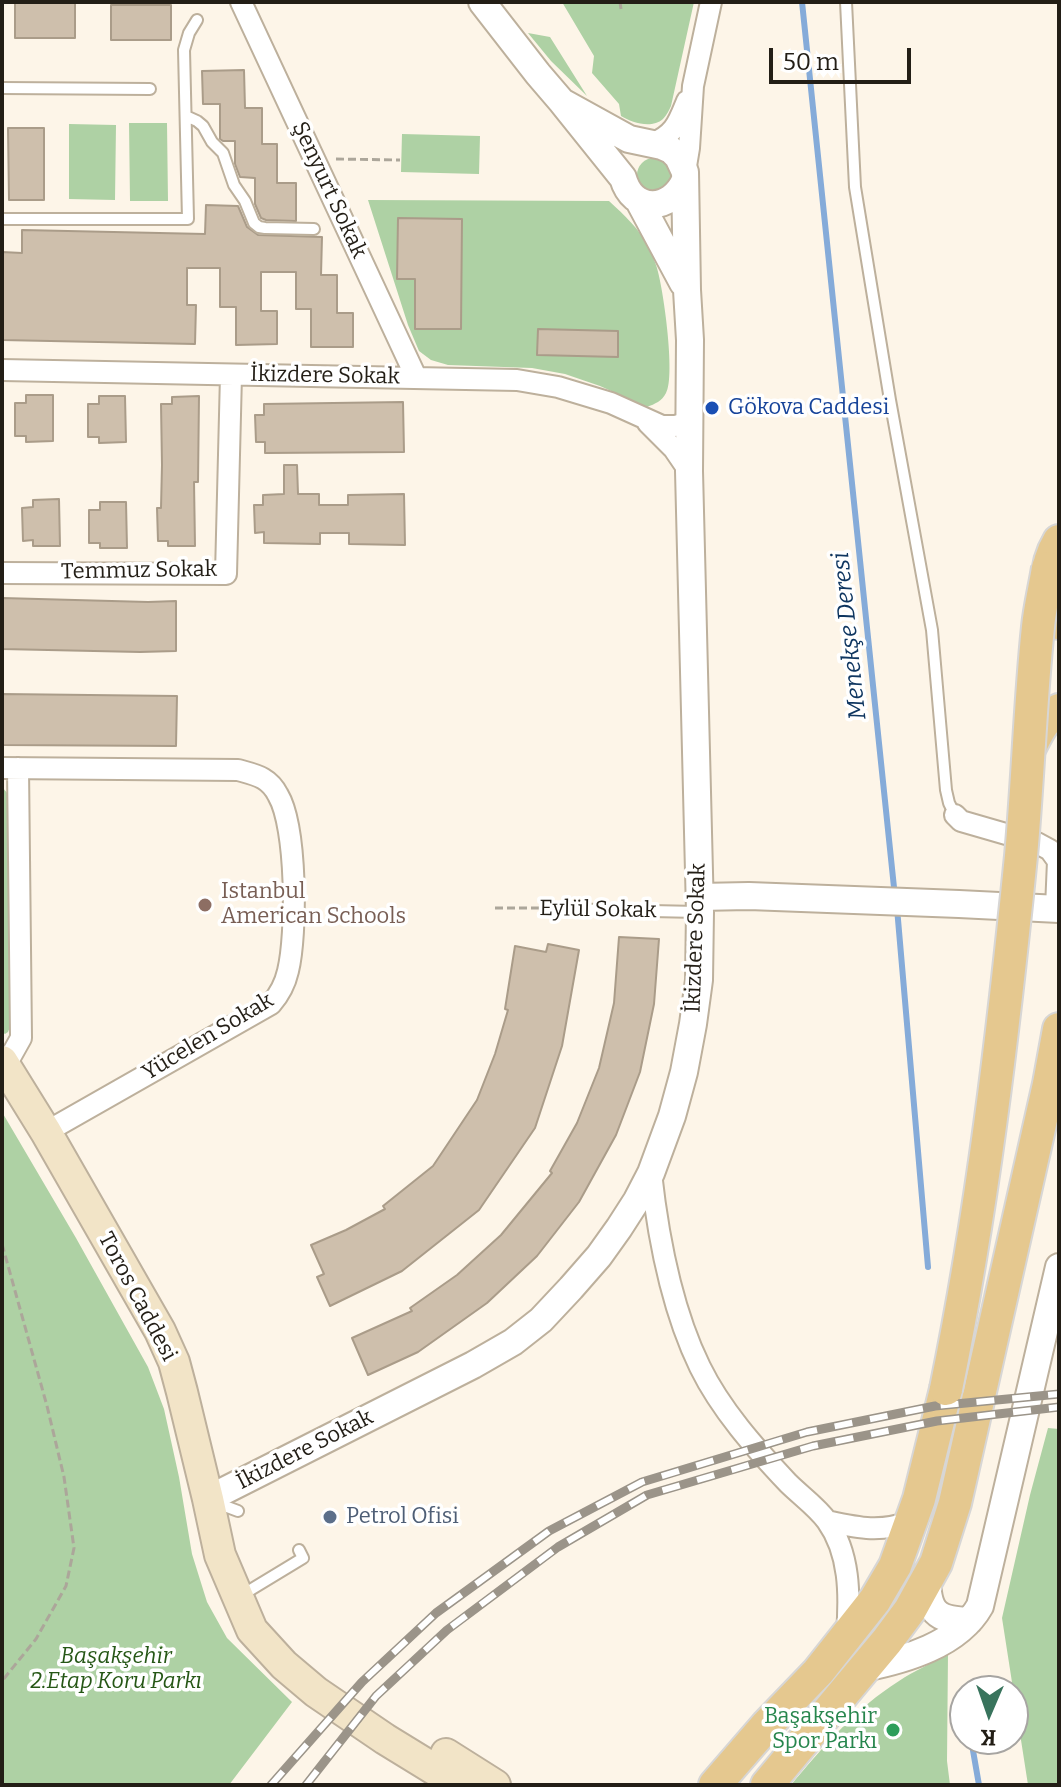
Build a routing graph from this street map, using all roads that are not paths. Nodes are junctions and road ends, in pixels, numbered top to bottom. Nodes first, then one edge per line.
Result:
1 (241, 2) edge
2 (482, 2) edge
3 (711, 2) edge
4 (846, 2) edge
5 (197, 20) dead end
6 (693, 86) junction
7 (2, 88) edge
8 (150, 89) dead end
9 (562, 102) junction
10 (186, 116) junction
11 (652, 144) junction
12 (685, 176) junction
13 (623, 178) junction
14 (639, 201) junction
15 (2, 219) edge
16 (314, 229) dead end
17 (687, 290) junction
18 (2, 370) edge
19 (231, 375) junction
20 (416, 377) junction
21 (690, 388) junction
22 (643, 417) junction
23 (689, 422) junction
24 (689, 471) junction
25 (1059, 518) edge
26 (1054, 554) edge
27 (2, 573) edge
28 (1059, 623) edge
29 (1059, 710) edge
30 (1029, 749) junction
31 (10, 768) edge
32 (955, 815) joint
33 (698, 851) junction
34 (758, 897) junction
35 (699, 905) junction
36 (557, 909) road end
37 (1057, 909) edge
38 (700, 951) junction
39 (1059, 1029) edge
40 (3, 1066) edge
41 (46, 1132) junction
42 (651, 1173) junction
43 (1059, 1267) edge
44 (208, 1499) junction
45 (238, 1511) dead end
46 (827, 1521) junction
47 (912, 1521) junction
48 (299, 1550) dead end
49 (927, 1579) junction
50 (237, 1598) junction
51 (969, 1621) junction
52 (847, 1637) junction
53 (864, 1668) junction
54 (460, 1785) edge
55 (495, 1785) edge
56 (715, 1785) edge
57 (767, 1785) edge

1 - 20 street, Şenyurt Sokak
2 - 9 street
3 - 6 street
4 - 32 lane
5 - 10 lane
6 - 11 street
6 - 12 street
7 - 8 lane
9 - 11 street
9 - 13 street
10 - 15 lane
10 - 16 lane
11 - 12 street
11 - 13 street
12 - 14 street
12 - 17 street
13 - 14 street
14 - 17 street
17 - 21 street
18 - 19 street, İkizdere Sokak
19 - 20 street, İkizdere Sokak
19 - 27 street, Temmuz Sokak
20 - 22 street, İkizdere Sokak
21 - 22 street
21 - 23 street
22 - 23 street
22 - 24 street
23 - 24 street, İkizdere Sokak
24 - 33 street, İkizdere Sokak
25 - 26 main road
26 - 28 main road, bridge
26 - 30 main road, bridge
29 - 30 main road
30 - 47 main road, bridge
31 - 40 street
31 - 41 street, Yücelen Sokak
32 - 37 street
33 - 34 street
33 - 35 street, İkizdere Sokak
34 - 35 street
34 - 37 street
34 - 38 street
35 - 36 lane, Eylül Sokak
35 - 38 street, İkizdere Sokak
38 - 42 street, İkizdere Sokak
39 - 49 main road
40 - 41 main road, Toros Caddesi
41 - 44 main road, Toros Caddesi
42 - 44 street, İkizdere Sokak
42 - 46 street
43 - 51 street
44 - 45 lane
44 - 50 main road, Toros Caddesi
46 - 47 street
46 - 52 street
47 - 52 main road
48 - 50 lane
49 - 51 street
49 - 53 main road
50 - 54 main road, Toros Caddesi
50 - 55 main road, Toros Caddesi
51 - 53 street
52 - 56 main road
53 - 57 main road

